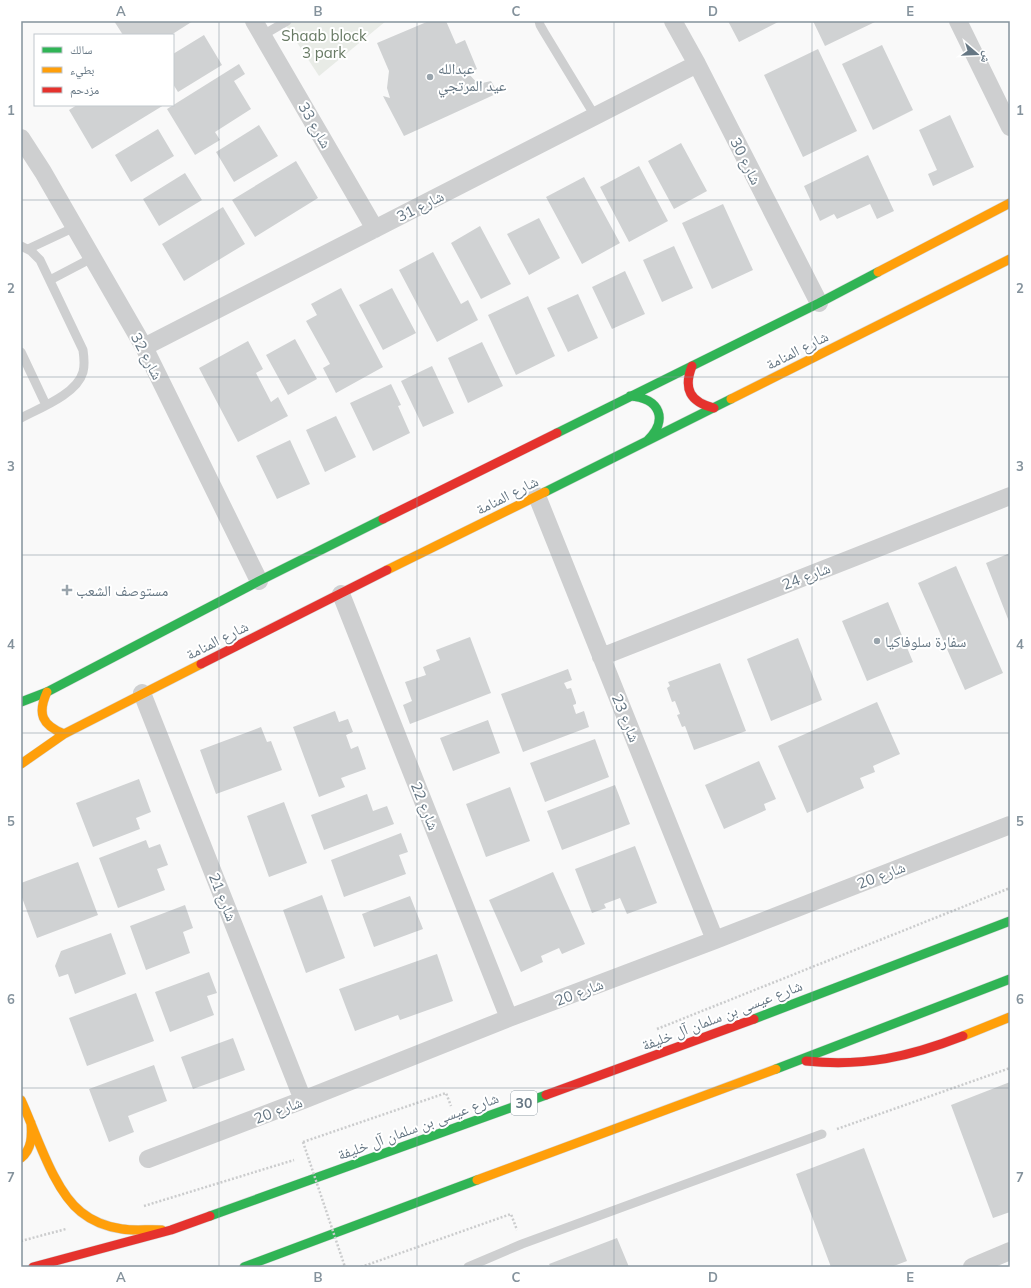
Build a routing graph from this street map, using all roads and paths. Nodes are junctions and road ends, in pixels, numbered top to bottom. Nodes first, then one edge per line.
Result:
1 (287, 21) edge
2 (540, 21) edge
3 (673, 21) edge
4 (958, 21) edge
5 (258, 28) edge
6 (697, 64) junction
7 (595, 116) junction
8 (1010, 126) edge
9 (21, 138) edge
10 (1010, 203) edge
11 (74, 227) junction
12 (375, 229) junction
13 (24, 247) edge
14 (92, 258) junction
15 (1010, 259) edge
16 (50, 280) junction
17 (819, 303) junction
18 (144, 348) junction
19 (21, 352) edge
20 (692, 366) junction
21 (630, 396) junction
22 (46, 405) junction
23 (714, 408) junction
24 (21, 418) edge
25 (647, 441) junction
26 (537, 496) junction
27 (1010, 496) edge
28 (259, 581) junction
29 (341, 594) junction
30 (601, 656) junction
31 (47, 692) junction
32 (142, 694) junction
33 (21, 702) edge
34 (64, 734) junction
35 (21, 764) edge
36 (1010, 825) edge
37 (1010, 888) edge
38 (1010, 921) edge
39 (715, 940) junction
40 (1010, 979) edge
41 (1010, 1017) edge
42 (509, 1018) junction
43 (650, 1032) dead end
44 (798, 1060) junction
45 (1010, 1068) edge
46 (21, 1100) edge
47 (303, 1100) junction
48 (453, 1111) dead end
49 (31, 1123) junction
50 (822, 1134) joint
51 (312, 1154) dead end
52 (305, 1156) dead end
53 (21, 1158) edge
54 (148, 1159) dead end
55 (298, 1159) dead end
56 (140, 1207) dead end
57 (512, 1214) dead end
58 (95, 1221) junction
59 (171, 1230) junction
60 (21, 1241) edge
61 (1010, 1251) edge
62 (990, 1264) edge
63 (33, 1267) edge
64 (244, 1267) edge
65 (345, 1267) edge
66 (361, 1267) edge
67 (468, 1267) edge
68 (972, 1267) edge

1 - 5 lane
2 - 7 lane
3 - 6 street, شارع 30
4 - 8 street
5 - 12 street, شارع 33
6 - 7 street, شارع 31
6 - 17 street, شارع 30
7 - 12 street, شارع 31
9 - 11 street, شارع 32
10 - 17 main road
11 - 13 lane
11 - 14 street, شارع 32
12 - 18 street, شارع 31
13 - 16 lane
14 - 16 lane
14 - 18 street, شارع 32
15 - 23 main road, شارع المنامة
16 - 22 lane
17 - 20 main road
18 - 28 street, شارع 32
19 - 22 lane
20 - 21 main road
20 - 23 main road
21 - 25 main road
21 - 28 main road
22 - 24 lane
23 - 25 main road, شارع المنامة
25 - 26 main road, شارع المنامة
26 - 29 main road, شارع المنامة
26 - 30 street, شارع 23
27 - 30 street, شارع 24
28 - 31 main road
29 - 32 main road, شارع المنامة
29 - 42 street, شارع 22
30 - 39 street, شارع 23
31 - 33 main road
31 - 34 main road
32 - 34 main road, شارع المنامة
32 - 47 street, شارع 21
34 - 35 main road, شارع المنامة
36 - 39 street, شارع 20
37 - 43 path
38 - 59 main road, شارع عيسى بن سلمان آل خليفة / 30
39 - 42 street, شارع 20
40 - 44 main road
41 - 44 main road
42 - 47 street, شارع 20
44 - 64 main road
45 - 50 path
46 - 49 main road
47 - 54 street, شارع 20
48 - 65 path, bridge
49 - 53 main road
49 - 58 main road
50 - 67 lane
51 - 52 path
55 - 56 path
57 - 66 path
58 - 59 main road
58 - 60 path
59 - 63 main road, شارع عيسى بن سلمان آل خليفة / 30
61 - 62 street
62 - 68 street

